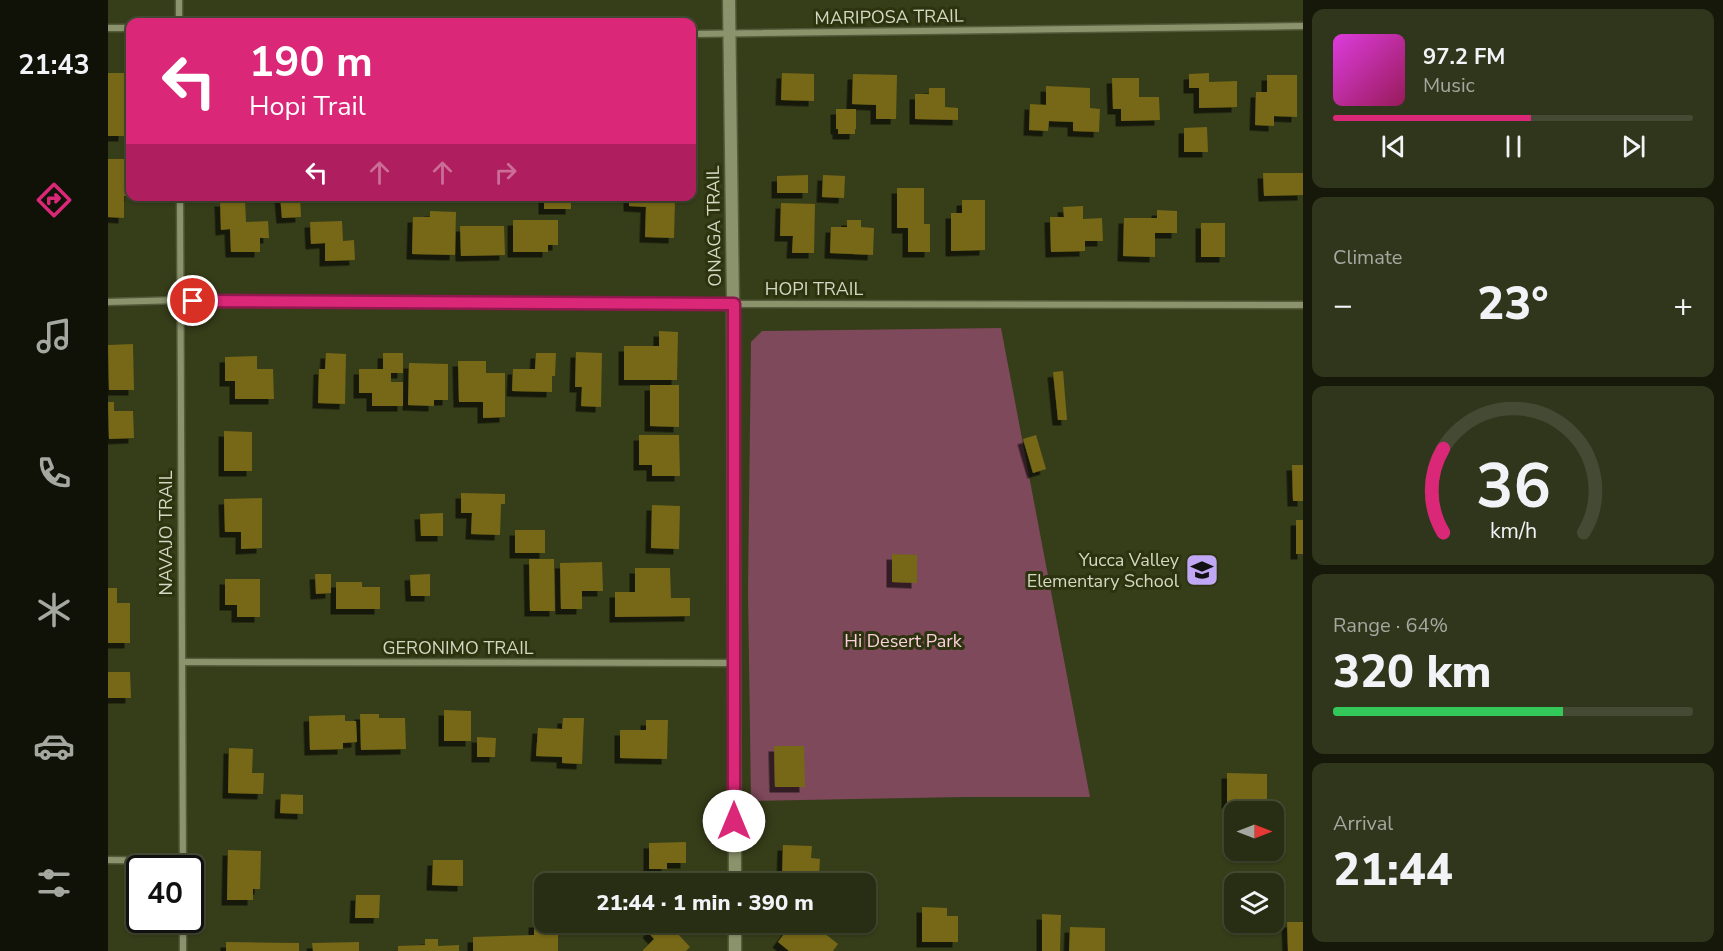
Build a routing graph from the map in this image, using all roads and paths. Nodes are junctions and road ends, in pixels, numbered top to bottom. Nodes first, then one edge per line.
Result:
1 (179, 0) edge
2 (729, 0) edge
3 (179, 18) edge
4 (1303, 26) edge
5 (108, 28) edge
6 (126, 28) edge
7 (696, 34) edge
8 (730, 34) junction
9 (180, 201) edge
10 (181, 300) junction
11 (108, 302) edge
12 (734, 304) junction
13 (1303, 305) edge
14 (183, 662) junction
15 (734, 663) junction
16 (183, 855) edge
17 (108, 861) edge
18 (126, 861) edge
19 (735, 873) edge
20 (183, 933) edge
21 (735, 933) edge
22 (183, 951) edge
23 (735, 951) edge

1 - 3 street
2 - 8 street, ONAGA TRAIL
4 - 8 street, MARIPOSA TRAIL
5 - 6 street
7 - 8 street, MARIPOSA TRAIL
8 - 12 street, ONAGA TRAIL
9 - 10 street, NAVAJO TRAIL
10 - 11 street, HOPI TRAIL
10 - 12 street, HOPI TRAIL
10 - 14 street, NAVAJO TRAIL
12 - 13 street, HOPI TRAIL
12 - 15 street, ONAGA TRAIL
14 - 15 street, GERONIMO TRAIL
14 - 16 street, NAVAJO TRAIL
15 - 19 street, ONAGA TRAIL
17 - 18 street
20 - 22 street
21 - 23 street

